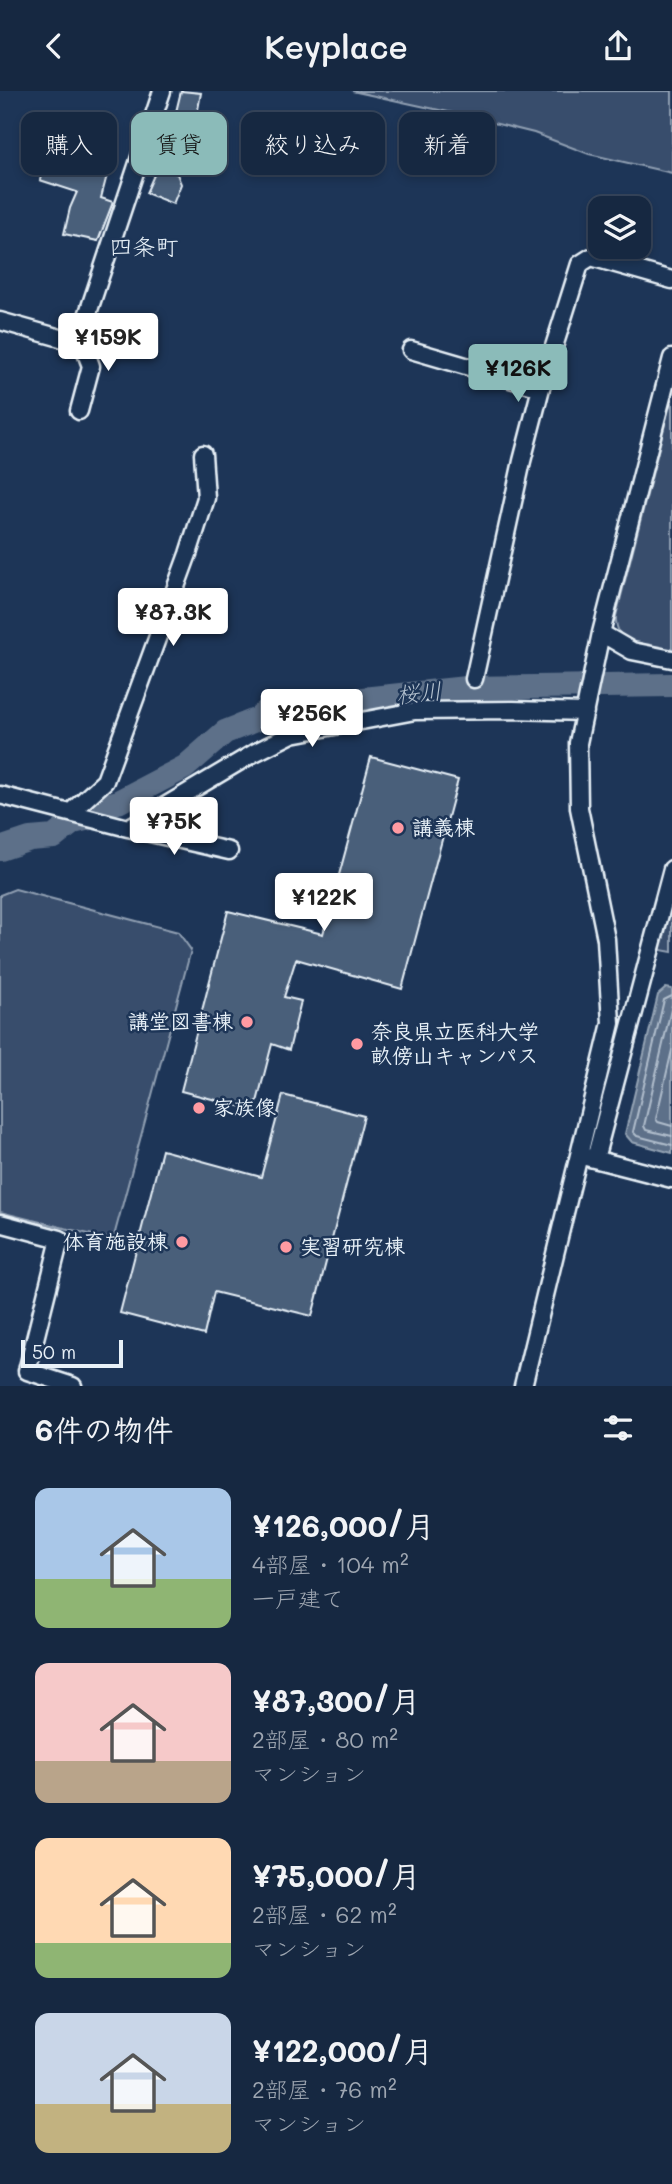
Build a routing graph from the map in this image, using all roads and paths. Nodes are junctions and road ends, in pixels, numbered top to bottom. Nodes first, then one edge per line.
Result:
1 (162, 91) edge
2 (672, 280) edge
3 (0, 321) edge
4 (80, 337) junction
5 (411, 350) dead end
6 (672, 358) edge
7 (541, 388) junction
8 (79, 411) dead end
9 (203, 454) dead end
10 (601, 633) junction
11 (672, 659) edge
12 (474, 679) dead end
13 (584, 712) junction
14 (0, 795) edge
15 (71, 812) junction
16 (128, 828) junction
17 (229, 851) dead end
18 (672, 869) edge
19 (587, 1157) junction
20 (672, 1179) edge
21 (0, 1223) edge
22 (73, 1386) edge
23 (523, 1386) edge

1 - 4 street
2 - 7 street
3 - 4 street
4 - 8 street
5 - 7 street
6 - 10 street
7 - 12 street
9 - 15 street
10 - 11 street
10 - 13 street
13 - 16 street
13 - 19 street
14 - 15 street
15 - 16 street
16 - 17 street
18 - 19 street
19 - 20 street
19 - 23 street
21 - 22 street

